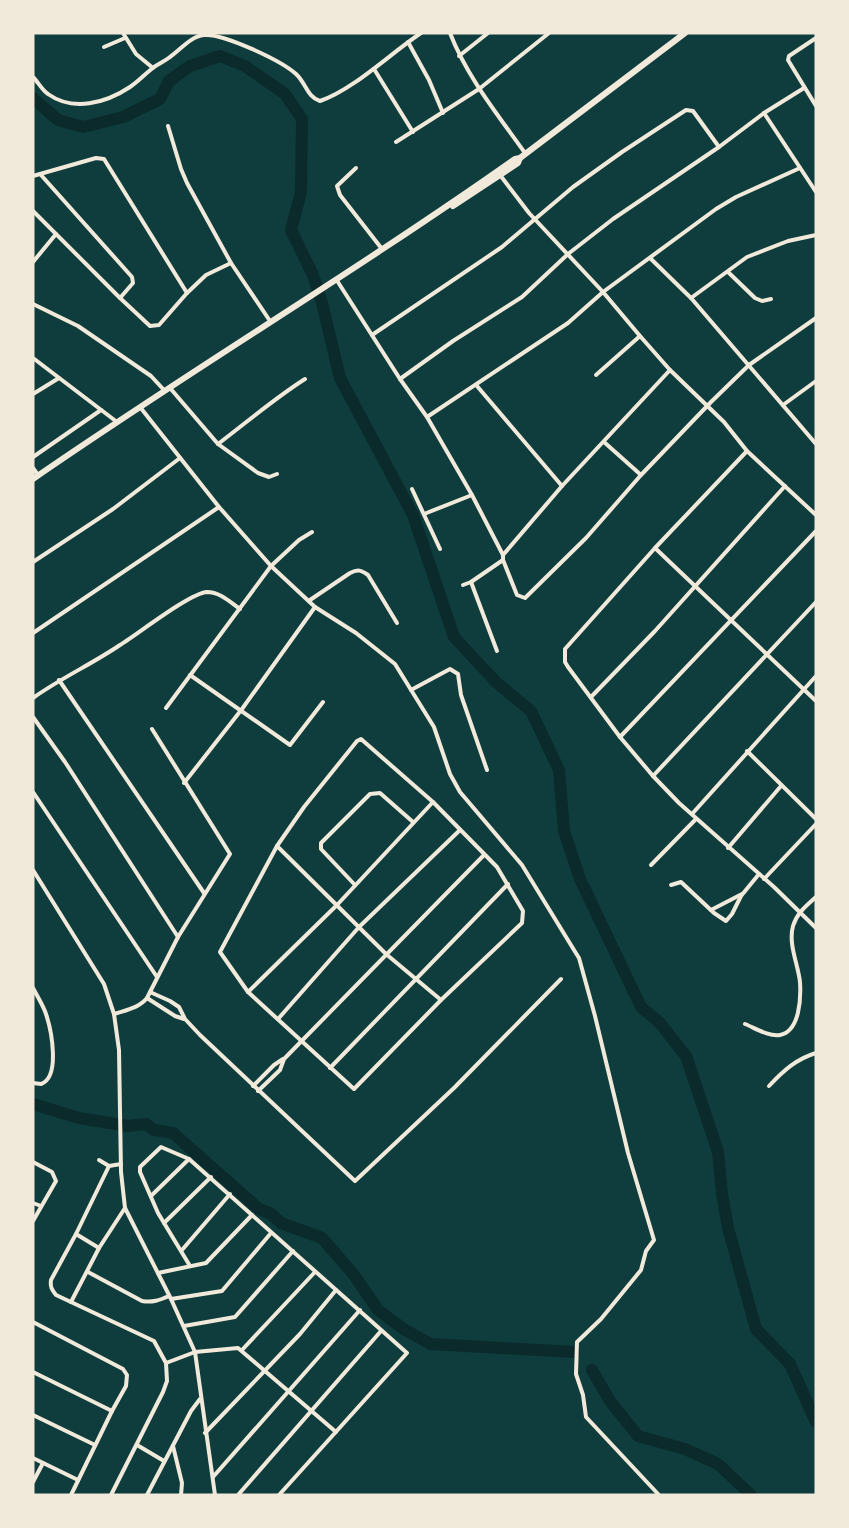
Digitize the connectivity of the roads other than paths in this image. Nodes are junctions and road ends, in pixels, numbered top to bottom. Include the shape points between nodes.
1 (123, 33) edge
2 (421, 33) edge
3 (450, 33) edge
4 (488, 33) edge
5 (549, 33) edge
6 (685, 33) edge
7 (201, 34) edge
8 (125, 38) junction
9 (816, 38) edge
10 (408, 42) junction
11 (104, 46) dead end
12 (459, 56) junction
13 (153, 68) junction
14 (374, 69) junction
15 (33, 77) edge
16 (804, 88) junction
17 (479, 89) junction
18 (816, 106) edge
19 (443, 113) junction
20 (764, 113) junction
21 (168, 126) dead end
22 (413, 132) junction
23 (396, 142) dead end
24 (719, 147) junction
25 (523, 156) junction
26 (356, 168) dead end
27 (800, 168) junction
28 (33, 174) edge
29 (41, 175) junction
30 (500, 176) junction
31 (816, 192) edge
32 (33, 211) edge
33 (535, 219) junction
34 (422, 223) junction
35 (56, 234) junction
36 (816, 235) edge
37 (383, 249) junction
38 (568, 254) junction
39 (651, 259) junction
40 (33, 262) edge
41 (231, 263) junction
42 (728, 272) junction
43 (336, 279) junction
44 (603, 292) junction
45 (187, 293) junction
46 (120, 298) junction
47 (692, 298) junction
48 (771, 299) dead end
49 (33, 304) edge
50 (816, 318) edge
51 (270, 321) junction
52 (372, 335) junction
53 (640, 336) junction
54 (33, 358) edge
55 (749, 365) junction
56 (670, 370) junction
57 (596, 375) dead end
58 (59, 378) junction
59 (306, 379) dead end
60 (400, 379) junction
61 (816, 381) edge
62 (477, 386) junction
63 (167, 389) junction
64 (33, 394) edge
65 (783, 405) junction
66 (139, 407) junction
67 (707, 407) junction
68 (101, 410) junction
69 (427, 417) junction
70 (117, 422) junction
71 (604, 442) junction
72 (816, 443) edge
73 (218, 444) junction
74 (747, 452) junction
75 (33, 457) edge
76 (180, 458) junction
77 (33, 468) edge
78 (277, 474) dead end
79 (641, 475) junction
80 (36, 477) edge
81 (562, 486) junction
82 (785, 486) junction
83 (412, 489) dead end
84 (472, 495) junction
85 (219, 507) junction
86 (424, 514) junction
87 (816, 515) edge
88 (816, 531) edge
89 (312, 532) dead end
90 (655, 548) junction
91 (440, 549) dead end
92 (503, 555) junction
93 (503, 560) junction
94 (33, 562) edge
95 (271, 566) junction
96 (471, 582) junction
97 (463, 585) dead end
98 (695, 585) junction
99 (309, 600) junction
100 (816, 603) edge
101 (315, 607) junction
102 (240, 609) junction
103 (732, 620) junction
104 (398, 623) dead end
105 (33, 633) edge
106 (497, 651) dead end
107 (767, 654) junction
108 (190, 675) junction
109 (816, 676) edge
110 (59, 680) junction
111 (411, 690) junction
112 (804, 690) junction
113 (592, 696) junction
114 (33, 698) edge
115 (816, 701) edge
116 (323, 702) dead end
117 (166, 708) dead end
118 (242, 709) junction
119 (33, 717) edge
120 (152, 729) dead end
121 (620, 737) junction
122 (747, 751) junction
123 (487, 770) dead end
124 (653, 776) junction
125 (184, 783) junction
126 (781, 786) junction
127 (33, 792) edge
128 (433, 802) junction
129 (692, 814) junction
130 (696, 819) junction
131 (413, 822) junction
132 (816, 822) edge
133 (460, 830) junction
134 (277, 846) junction
135 (728, 848) junction
136 (484, 855) junction
137 (651, 865) dead end
138 (33, 870) edge
139 (759, 874) junction
140 (765, 879) junction
141 (508, 884) junction
142 (355, 885) junction
143 (671, 885) dead end
144 (743, 893) junction
145 (204, 894) junction
146 (816, 897) edge
147 (337, 905) junction
148 (711, 910) junction
149 (799, 912) junction
150 (359, 927) junction
151 (816, 928) edge
152 (178, 937) junction
153 (386, 954) junction
154 (158, 977) junction
155 (561, 979) dead end
156 (415, 980) junction
157 (33, 988) edge
158 (150, 992) junction
159 (248, 992) junction
160 (147, 998) junction
161 (441, 1000) junction
162 (114, 1014) junction
163 (185, 1019) junction
164 (278, 1019) junction
165 (745, 1024) dead end
166 (302, 1041) junction
167 (816, 1053) edge
168 (284, 1059) junction
169 (330, 1068) junction
170 (34, 1084) edge
171 (254, 1086) junction
172 (769, 1086) dead end
173 (258, 1091) junction
174 (189, 1159) junction
175 (99, 1160) dead end
176 (33, 1162) edge
177 (121, 1164) junction
178 (109, 1166) junction
179 (211, 1177) junction
180 (230, 1194) junction
181 (152, 1195) junction
182 (33, 1203) edge
183 (41, 1206) junction
184 (125, 1208) junction
185 (252, 1215) junction
186 (33, 1221) edge
187 (164, 1223) junction
188 (271, 1233) junction
189 (76, 1234) junction
190 (99, 1248) junction
191 (182, 1250) junction
192 (293, 1251) junction
193 (189, 1266) junction
194 (88, 1272) junction
195 (315, 1272) junction
196 (158, 1273) junction
197 (336, 1290) junction
198 (170, 1297) junction
199 (71, 1302) junction
200 (360, 1310) junction
201 (33, 1322) edge
202 (184, 1326) junction
203 (381, 1331) junction
204 (242, 1350) junction
205 (195, 1352) junction
206 (166, 1363) junction
207 (264, 1370) junction
208 (33, 1372) edge
209 (289, 1392) junction
210 (200, 1399) junction
211 (112, 1411) junction
212 (311, 1412) junction
213 (33, 1415) edge
214 (336, 1432) junction
215 (205, 1434) junction
216 (95, 1445) junction
217 (137, 1445) junction
218 (172, 1445) junction
219 (33, 1458) edge
220 (164, 1461) junction
221 (43, 1463) junction
222 (212, 1478) junction
223 (78, 1480) junction
224 (33, 1482) edge
225 (71, 1495) edge
226 (111, 1495) edge
227 (147, 1495) edge
228 (181, 1495) edge
229 (215, 1495) edge
230 (238, 1495) edge
231 (279, 1495) edge
232 (659, 1495) edge

1 - 8 street
2 - 10 street
3 - 12 street
4 - 12 street
5 - 17 street
6 - 25 highway
7 - 13 street
7 - 14 street via 234,41 281,64 297,75 312,97 320,101
8 - 11 street
8 - 13 street
9 - 16 street via 788,60
10 - 14 street
10 - 19 street
12 - 17 street
13 - 15 street via 128,88 81,105 46,93
14 - 22 street
16 - 18 street
16 - 20 street
17 - 19 street
17 - 25 street
19 - 22 street
20 - 24 street
20 - 27 street
21 - 41 street via 187,183
22 - 23 street
24 - 33 street via 693,111 686,110 573,187
24 - 38 street
25 - 30 highway
25 - 34 highway
26 - 37 street via 336,186
27 - 31 street
27 - 39 street via 716,209
28 - 29 street
29 - 45 street via 104,159
29 - 46 street via 132,277 133,283
30 - 33 street
30 - 34 highway
32 - 35 street
33 - 38 street
33 - 52 street via 502,247
34 - 37 highway
35 - 40 street
35 - 46 street
36 - 42 street via 766,249
37 - 43 highway
38 - 44 street
38 - 60 street via 522,297
39 - 44 street
39 - 47 street
41 - 45 street via 207,275
41 - 51 street
42 - 47 street
42 - 48 street via 755,298
43 - 51 highway
43 - 52 street
44 - 53 street
44 - 62 street via 568,323
45 - 46 street via 154,326
47 - 55 street
49 - 63 street via 78,326
50 - 55 street
51 - 63 highway
52 - 60 street
53 - 56 street
53 - 57 street
54 - 58 street
55 - 65 street
55 - 67 street
56 - 67 street
56 - 71 street
58 - 64 street
58 - 68 street
59 - 73 street
60 - 69 street
61 - 65 street
62 - 69 street
62 - 81 street
63 - 66 highway
63 - 73 street
65 - 72 street
66 - 70 highway
66 - 76 street
67 - 74 street
67 - 79 street
68 - 70 street
68 - 75 street
69 - 84 street
70 - 80 highway
71 - 79 street
71 - 81 street
73 - 78 street via 258,473 269,477
74 - 82 street
74 - 90 street
76 - 85 street
76 - 94 street
77 - 80 street
79 - 93 street via 530,595 517,595
81 - 92 street
82 - 87 street
82 - 98 street
83 - 86 street
84 - 86 street
84 - 92 street
85 - 95 street
85 - 105 street
86 - 91 street
88 - 103 street
89 - 95 street
90 - 98 street
90 - 113 street via 565,649 568,667
92 - 93 street
93 - 96 street
95 - 99 street
95 - 102 street
96 - 97 street
96 - 106 street
98 - 103 street
98 - 113 street
99 - 101 street
99 - 104 street via 350,573 362,571
100 - 107 street
101 - 111 street via 391,660
101 - 118 street
102 - 108 street
102 - 110 street via 222,596 207,592 177,606
103 - 107 street
103 - 121 street
107 - 112 street
107 - 124 street
108 - 117 street
108 - 118 street
109 - 112 street
110 - 114 street
110 - 145 street
111 - 123 street via 450,669 458,674 461,695
111 - 232 street via 434,727 460,792 522,865 579,958 654,1240 641,1270 577,1342 576,1374 586,1417
112 - 115 street
112 - 122 street
113 - 121 street
116 - 118 street via 290,745
118 - 125 street
119 - 152 street
120 - 125 street
121 - 124 street
122 - 126 street
122 - 129 street
124 - 129 street
125 - 145 street via 230,854
126 - 132 street
126 - 135 street
127 - 154 street
128 - 131 street
128 - 133 street
128 - 134 street via 361,739
129 - 130 street
130 - 135 street
130 - 137 street
131 - 142 street
131 - 142 street via 380,793 374,793 321,843 321,849
132 - 140 street
133 - 136 street
133 - 150 street
134 - 147 street
134 - 159 street via 220,952
135 - 139 street
136 - 141 street
136 - 153 street
138 - 162 street via 104,984
139 - 140 street
139 - 144 street
140 - 149 street
141 - 156 street
141 - 161 street via 523,911 522,922
142 - 147 street
143 - 148 street via 681,882
144 - 148 street
144 - 148 street via 726,921
145 - 152 street
146 - 149 street
147 - 150 street
147 - 159 street
149 - 151 street
149 - 165 street via 793,930 800,982 796,1023 780,1035
150 - 153 street
150 - 164 street
152 - 154 street
153 - 156 street
153 - 166 street
154 - 158 street
155 - 173 street via 355,1181
156 - 161 street
156 - 169 street
157 - 170 street via 45,1012 53,1051 49,1079
158 - 160 street
158 - 163 street via 178,1007
159 - 164 street
160 - 162 street
160 - 163 street
161 - 169 street via 357,1088 351,1089
162 - 177 street
163 - 171 street
164 - 166 street
166 - 168 street
166 - 169 street
167 - 172 street via 787,1067
168 - 171 street
168 - 173 street via 280,1070
171 - 173 street
174 - 179 street
174 - 181 street
174 - 181 street via 159,1148 140,1170
175 - 178 street
176 - 183 street via 52,1172 57,1181
177 - 178 street
177 - 184 street
178 - 189 street
179 - 180 street
179 - 187 street
180 - 185 street
180 - 191 street
181 - 187 street
182 - 183 street
183 - 186 street
184 - 190 street
184 - 196 street
185 - 188 street
185 - 193 street via 206,1263
187 - 191 street
188 - 192 street
188 - 198 street via 222,1290
189 - 190 street
189 - 199 street via 50,1285 56,1295
190 - 194 street
191 - 193 street
192 - 195 street
192 - 202 street via 235,1317
193 - 196 street
194 - 198 street via 142,1301
194 - 199 street
195 - 197 street
195 - 204 street
196 - 198 street
197 - 200 street
197 - 207 street
198 - 202 street
199 - 206 street via 154,1341
200 - 203 street
200 - 209 street
201 - 211 street via 123,1369 128,1381
202 - 205 street
203 - 212 street
203 - 214 street via 407,1353
204 - 205 street
204 - 207 street
205 - 206 street
205 - 210 street
206 - 217 street via 167,1381
207 - 209 street
207 - 215 street
208 - 211 street
209 - 212 street
209 - 222 street
210 - 215 street
210 - 218 street
211 - 216 street
212 - 214 street
212 - 230 street
213 - 216 street
214 - 231 street
215 - 222 street
216 - 223 street
217 - 220 street
217 - 226 street
218 - 220 street
218 - 228 street via 182,1483
219 - 221 street
220 - 227 street
221 - 223 street
221 - 224 street
222 - 229 street
223 - 225 street

